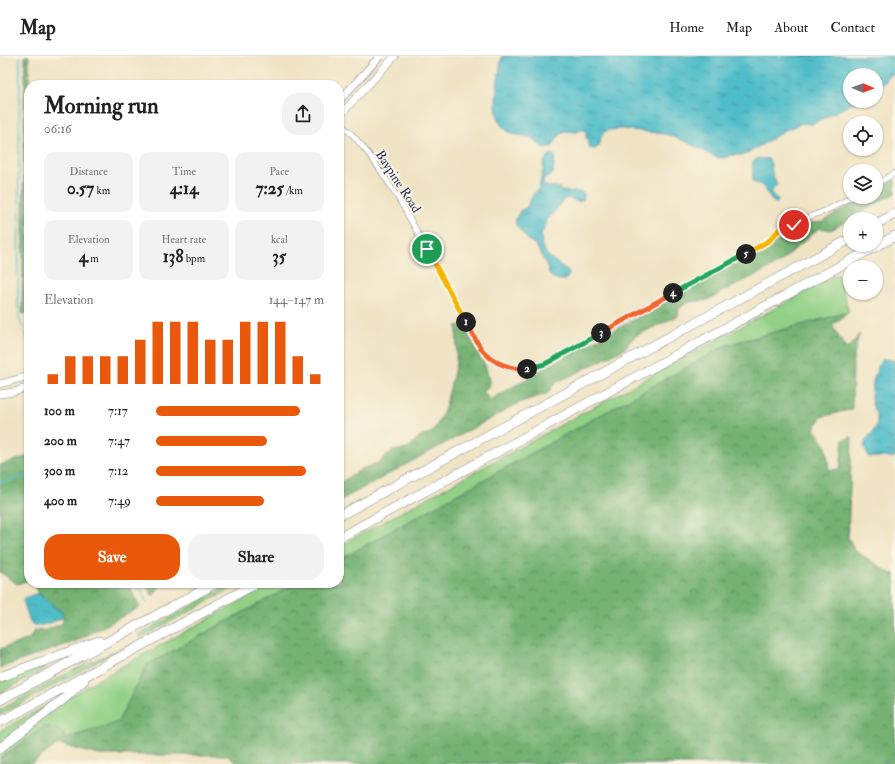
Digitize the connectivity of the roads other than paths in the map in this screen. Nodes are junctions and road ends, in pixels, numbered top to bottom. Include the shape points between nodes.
1 (380, 56) edge
2 (395, 56) edge
3 (344, 96) edge
4 (344, 111) edge
5 (344, 127) edge
6 (895, 173) edge
7 (883, 180) edge
8 (843, 202) edge
9 (895, 214) edge
10 (883, 220) edge
11 (895, 236) edge
12 (843, 243) edge
13 (24, 377) edge
14 (0, 384) edge
15 (24, 389) edge
16 (0, 394) edge
17 (344, 513) edge
18 (344, 535) edge
19 (207, 588) edge
20 (248, 588) edge
21 (128, 630) junction
22 (93, 672) junction
23 (0, 678) edge
24 (0, 700) edge
25 (0, 722) edge
26 (0, 748) edge

1 - 3 street
2 - 4 street
5 - 8 street, Baypine Road via 376,162 386,178 480,347 495,361 514,368 530,368 545,364 770,240 783,225 794,225
6 - 7 street
9 - 10 highway
11 - 18 highway
12 - 17 highway
13 - 14 street
15 - 16 street
19 - 21 highway
20 - 22 highway
21 - 23 highway
21 - 24 highway
22 - 25 highway
22 - 26 highway via 65,698

